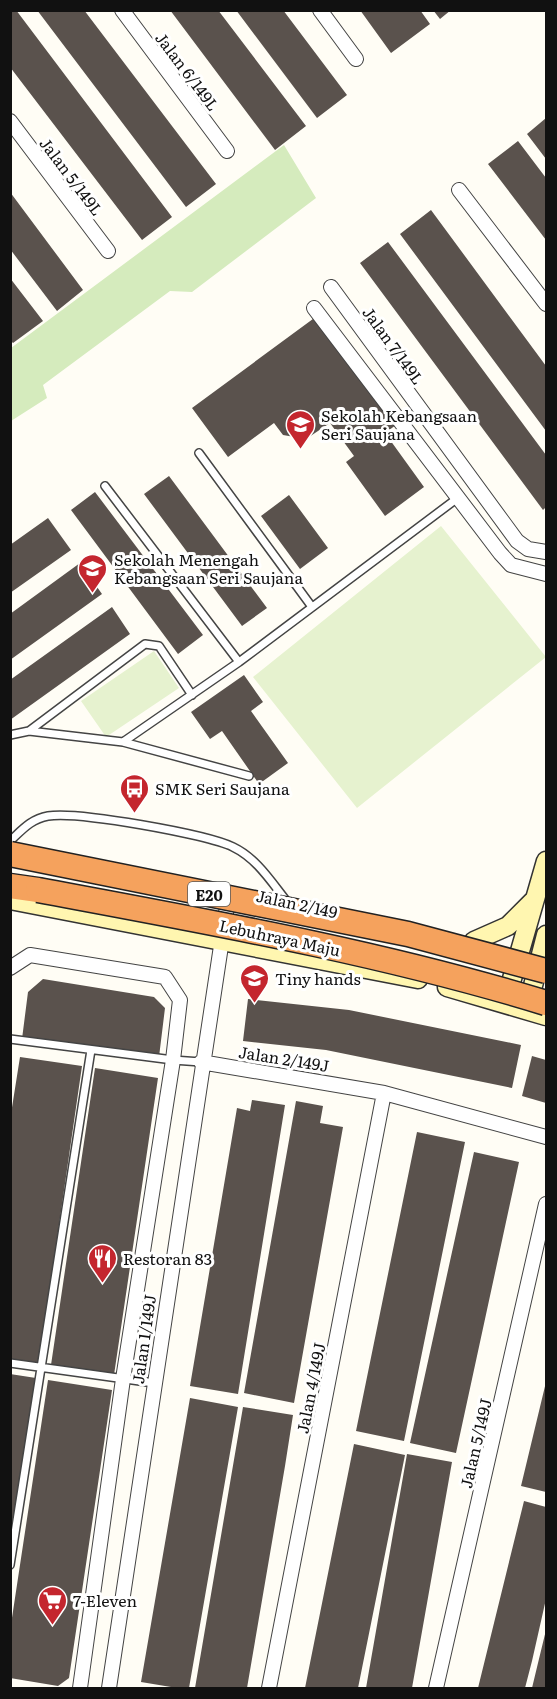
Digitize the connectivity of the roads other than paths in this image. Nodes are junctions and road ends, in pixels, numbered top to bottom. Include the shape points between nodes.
1 (122, 10) edge
2 (320, 10) edge
3 (356, 59) dead end
4 (10, 122) edge
5 (227, 151) dead end
6 (459, 190) dead end
7 (108, 251) dead end
8 (332, 287) dead end
9 (546, 304) edge
10 (314, 308) dead end
11 (199, 453) dead end
12 (105, 486) dead end
13 (459, 497) junction
14 (546, 552) edge
15 (543, 572) edge
16 (312, 607) junction
17 (239, 662) junction
18 (192, 695) junction
19 (29, 731) junction
20 (10, 735) edge
21 (123, 742) junction
22 (249, 776) dead end
23 (10, 843) edge
24 (10, 854) edge
25 (546, 861) edge
26 (10, 886) edge
27 (230, 889) junction
28 (538, 894) junction
29 (285, 899) junction
30 (10, 900) edge
31 (546, 935) edge
32 (221, 940) junction
33 (474, 941) junction
34 (520, 953) junction
35 (544, 965) edge
36 (10, 968) edge
37 (505, 1004) junction
38 (536, 1007) edge
39 (546, 1016) edge
40 (10, 1039) edge
41 (91, 1050) junction
42 (173, 1060) junction
43 (201, 1062) junction
44 (384, 1093) junction
45 (546, 1137) edge
46 (546, 1204) edge
47 (10, 1363) edge
48 (41, 1367) junction
49 (123, 1379) junction
50 (154, 1383) junction
51 (10, 1565) edge
52 (80, 1689) edge
53 (109, 1689) edge
54 (269, 1689) edge
55 (436, 1689) edge

1 - 5 street, Jalan 6/149L
2 - 3 street
4 - 7 street, Jalan 5/149L
6 - 9 street
8 - 14 street, Jalan 7/149L via 517,541 528,549
10 - 13 street
11 - 16 lane
12 - 17 lane
13 - 15 street via 511,565
13 - 16 lane
16 - 17 lane
17 - 18 lane
18 - 19 lane via 159,646 145,644
18 - 21 lane
19 - 20 lane
19 - 21 lane
21 - 22 lane
23 - 27 main road, Jalan 2/149
23 - 29 lane via 30,822 48,816 75,815 200,836 234,847 256,863
24 - 35 highway, Lebuhraya Maju / E20, bridge
25 - 28 main road
26 - 38 highway, Lebuhraya Maju / E20, bridge via 369,956 468,979
27 - 29 main road, Jalan 2/149
27 - 32 street, Jalan 1/149J
28 - 33 main road via 508,926
28 - 34 main road
29 - 33 main road, Jalan 2/149
30 - 32 main road
31 - 35 main road
32 - 37 main road via 421,980
32 - 43 street, Jalan 1/149J
33 - 34 main road, Jalan 2/149
34 - 35 main road, Jalan 2/149
34 - 37 main road
35 - 38 main road
36 - 42 street via 30,955 165,977 180,1000
37 - 38 main road
38 - 39 main road
40 - 41 lane, Jalan 2/149J
41 - 42 lane, Jalan 2/149J
41 - 48 lane
42 - 43 lane, Jalan 2/149J
42 - 49 street
43 - 44 street, Jalan 2/149J
43 - 50 street, Jalan 1/149J
44 - 45 street, Jalan 2/149J
44 - 54 street, Jalan 4/149J
46 - 55 street, Jalan 5/149J
47 - 48 lane
48 - 49 lane
48 - 51 lane
49 - 50 lane
49 - 52 street
50 - 53 street, Jalan 1/149J

